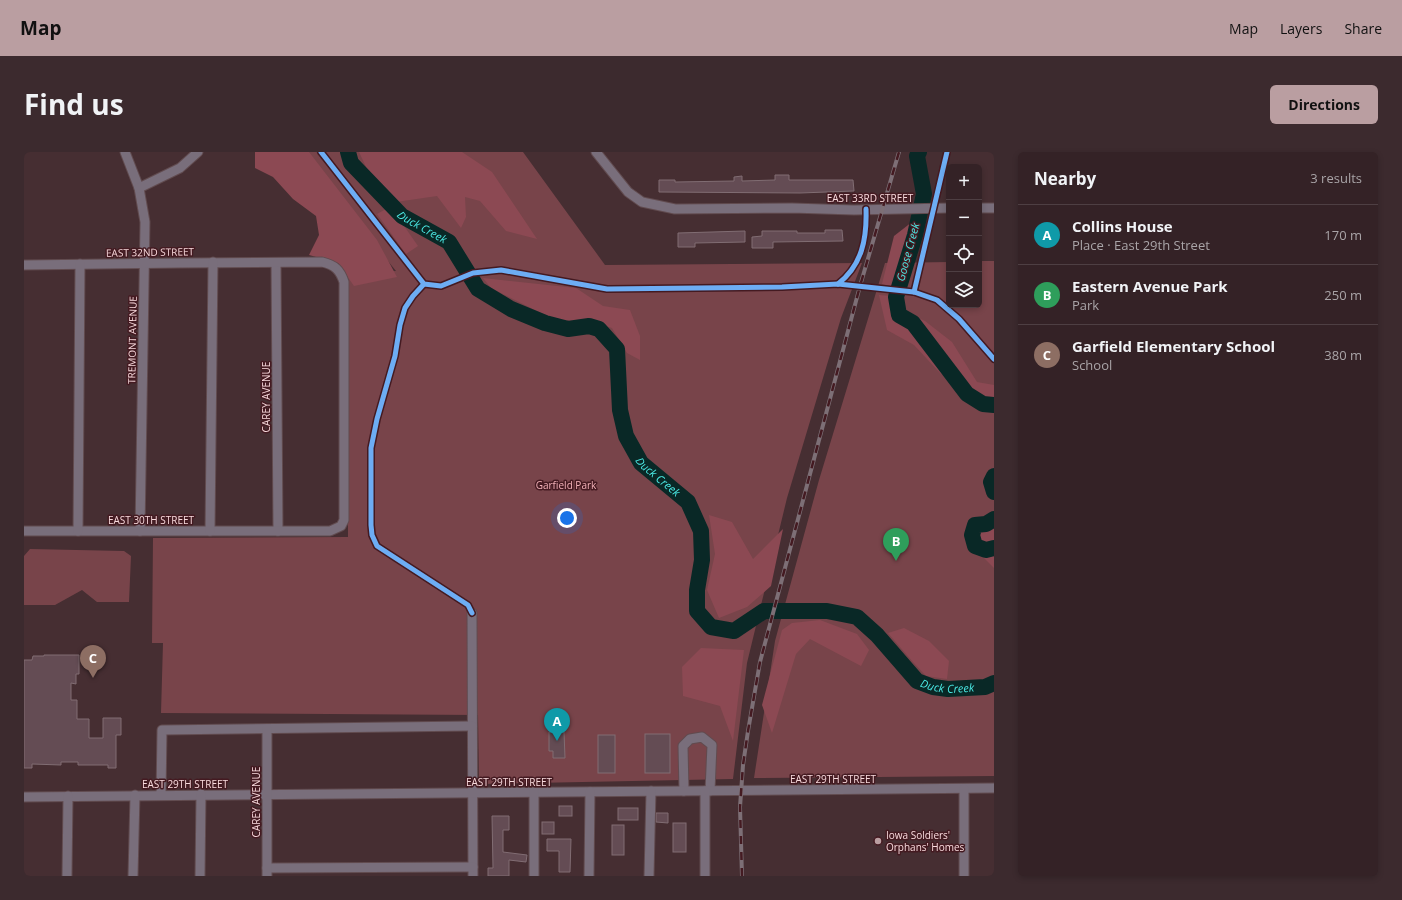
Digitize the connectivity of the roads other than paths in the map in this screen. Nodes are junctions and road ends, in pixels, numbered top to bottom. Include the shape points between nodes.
1 (125, 152) edge
2 (198, 152) edge
3 (596, 152) edge
4 (139, 188) junction
5 (946, 208) edge
6 (982, 208) edge
7 (994, 208) edge
8 (213, 262) junction
9 (145, 263) junction
10 (276, 263) junction
11 (80, 264) junction
12 (24, 265) edge
13 (24, 531) edge
14 (78, 531) junction
15 (140, 531) junction
16 (210, 531) junction
17 (278, 531) junction
18 (472, 613) dead end
19 (472, 726) junction
20 (268, 729) junction
21 (994, 788) edge
22 (964, 789) junction
23 (651, 791) junction
24 (684, 791) junction
25 (707, 791) junction
26 (534, 792) junction
27 (590, 792) junction
28 (472, 793) junction
29 (201, 794) junction
30 (135, 795) junction
31 (161, 795) junction
32 (267, 795) junction
33 (24, 796) edge
34 (68, 796) junction
35 (473, 871) edge
36 (267, 872) edge
37 (67, 876) edge
38 (133, 876) edge
39 (200, 876) edge
40 (534, 876) edge
41 (589, 876) edge
42 (649, 876) edge
43 (705, 876) edge
44 (964, 876) edge

1 - 4 street, TREMONT AVENUE
2 - 4 street via 180,168
3 - 5 street, EAST 33RD STREET via 628,192 642,202 675,209
4 - 9 street, TREMONT AVENUE via 145,222
6 - 7 street
8 - 9 street, EAST 32ND STREET
8 - 10 street, EAST 32ND STREET
8 - 16 street
9 - 11 street, EAST 32ND STREET
9 - 15 street, TREMONT AVENUE
10 - 17 street, CAREY AVENUE
10 - 17 street, EAST 32ND STREET via 331,264 341,273 344,282 344,520 341,526 330,531
11 - 12 street, EAST 32ND STREET
11 - 14 street
13 - 14 street, EAST 30TH STREET
14 - 15 street, EAST 30TH STREET
15 - 16 street, EAST 30TH STREET
16 - 17 street, EAST 30TH STREET
18 - 19 street
19 - 20 street
19 - 28 street
20 - 31 street via 162,730
20 - 32 street, CAREY AVENUE
21 - 22 street, EAST 29TH STREET
22 - 25 street, EAST 29TH STREET
22 - 44 street
23 - 24 street, EAST 29TH STREET
23 - 27 street, EAST 29TH STREET
23 - 42 street
24 - 25 street, EAST 29TH STREET
24 - 25 street via 683,746 690,739 702,737 712,745
25 - 43 street
26 - 27 street, EAST 29TH STREET
26 - 28 street, EAST 29TH STREET
26 - 40 street
27 - 41 street
28 - 32 street, EAST 29TH STREET
28 - 35 street
29 - 31 street, EAST 29TH STREET
29 - 32 street, EAST 29TH STREET
29 - 39 street
30 - 31 street, EAST 29TH STREET
30 - 34 street, EAST 29TH STREET
30 - 38 street
32 - 36 street, CAREY AVENUE
33 - 34 street, EAST 29TH STREET
34 - 37 street
35 - 36 street

